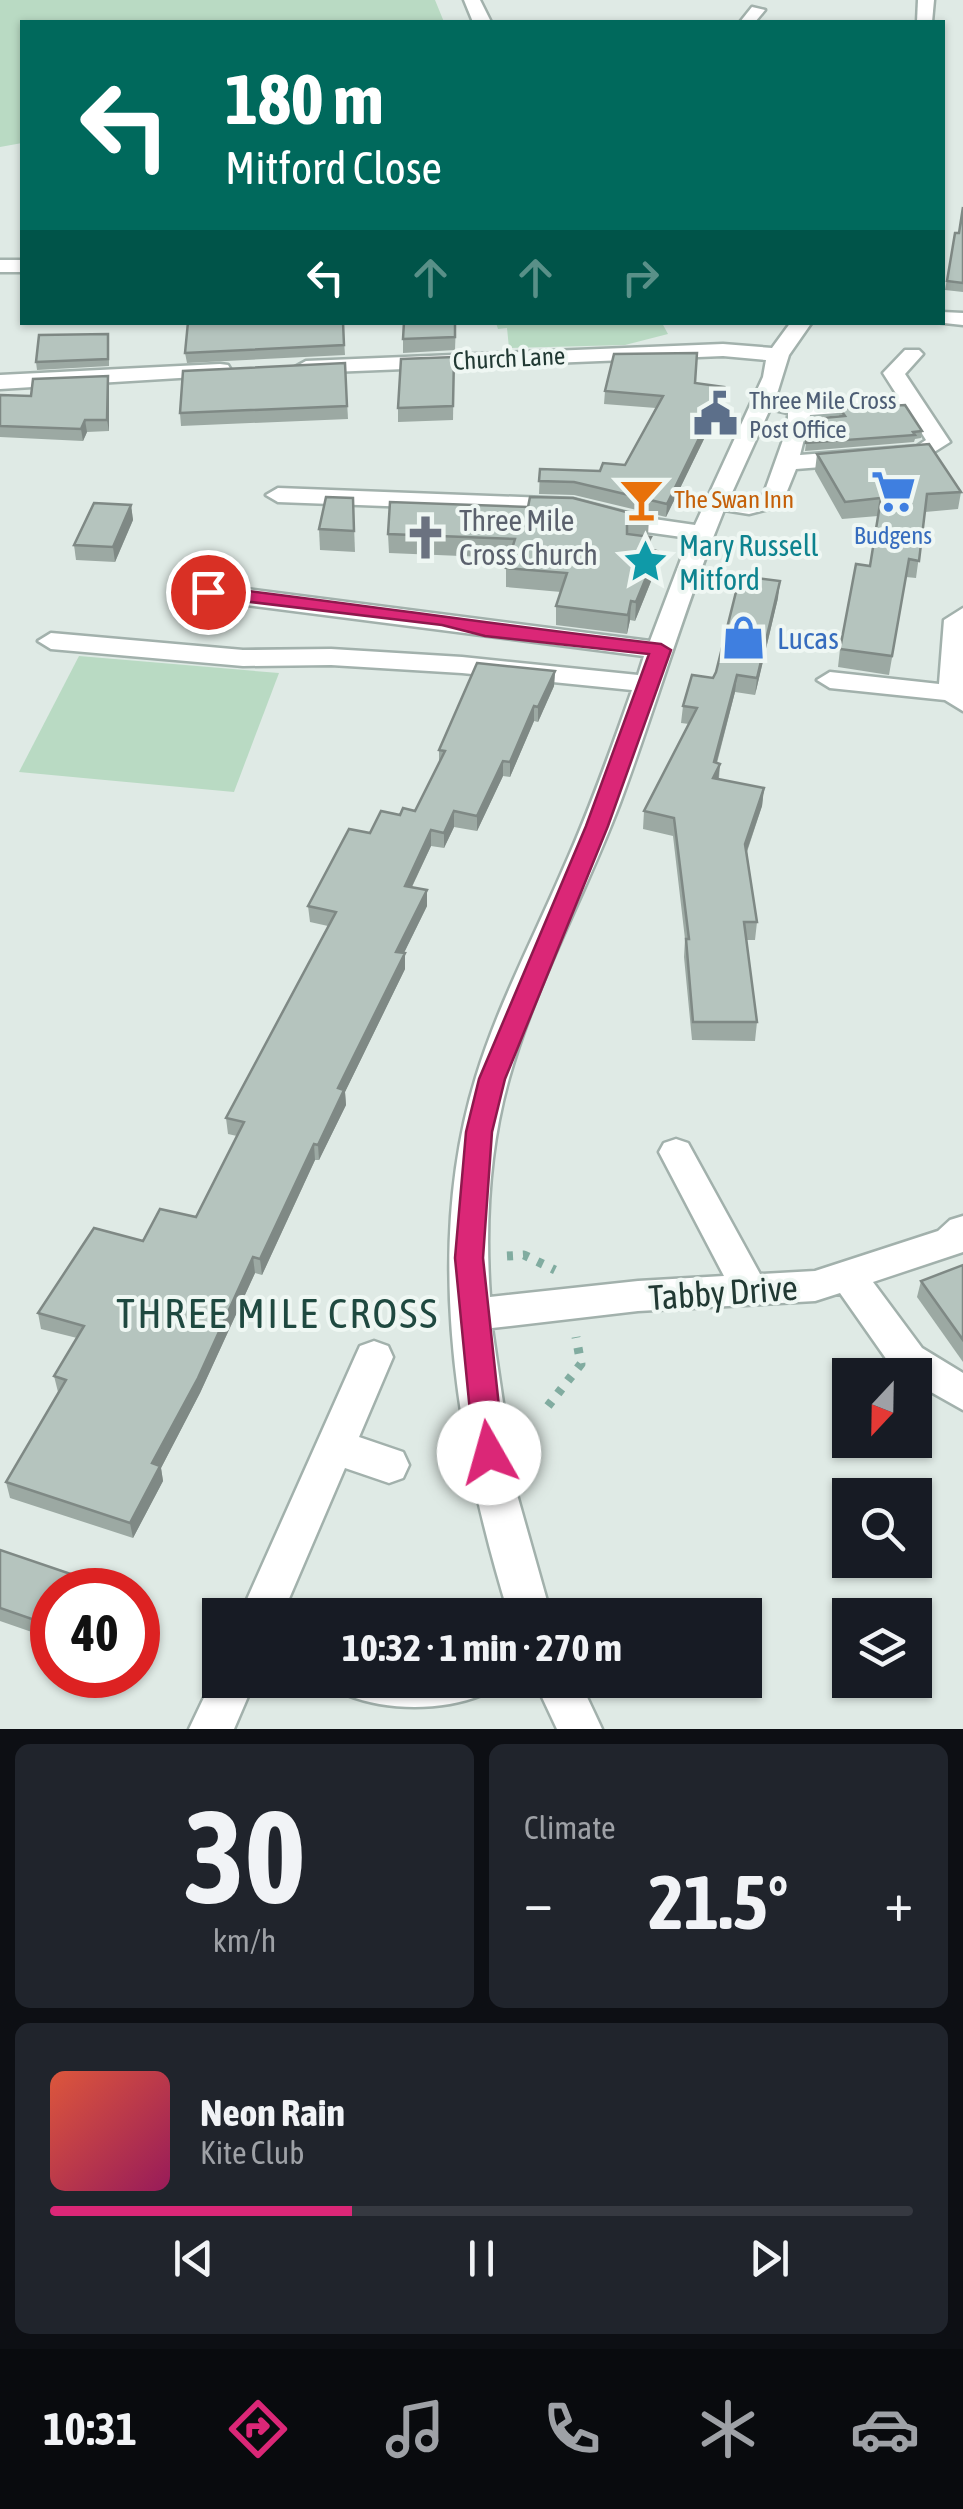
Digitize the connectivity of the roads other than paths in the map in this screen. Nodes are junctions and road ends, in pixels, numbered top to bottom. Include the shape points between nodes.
1 (800, 325) edge
2 (778, 354) junction
3 (912, 354) dead end
4 (288, 368) edge
5 (238, 370) edge
6 (0, 382) edge
7 (763, 401) junction
8 (912, 401) junction
9 (799, 409) junction
10 (786, 464) junction
11 (278, 495) dead end
12 (717, 502) junction
13 (703, 533) junction
14 (208, 592) dead end
15 (963, 616) edge
16 (51, 641) dead end
17 (661, 650) junction
18 (830, 680) dead end
19 (650, 684) junction
20 (958, 697) edge
21 (676, 1152) dead end
22 (963, 1230) edge
23 (850, 1278) junction
24 (749, 1288) junction
25 (472, 1315) junction
26 (374, 1358) dead end
27 (963, 1393) edge
28 (334, 1447) junction
29 (389, 1465) dead end
30 (269, 1598) edge
31 (524, 1598) edge
32 (225, 1698) edge
33 (565, 1698) edge
34 (211, 1729) edge
35 (580, 1729) edge

1 - 2 street
2 - 4 street, Church Lane via 686,351
2 - 7 street
3 - 8 street via 894,373
5 - 6 street
7 - 9 street
7 - 12 street
8 - 9 street
8 - 10 street via 939,442 922,452
9 - 10 street
10 - 12 street via 773,501 748,507
11 - 13 street via 573,506
12 - 13 street
13 - 17 street
14 - 17 street
15 - 20 street via 957,620
16 - 19 street
17 - 19 street
18 - 20 street
19 - 25 street via 492,1079 479,1132 469,1258
21 - 24 street
22 - 23 street, Tabby Drive via 951,1241
23 - 24 street, Tabby Drive
23 - 27 street via 908,1358
24 - 25 street, Tabby Drive
25 - 31 street via 492,1475
26 - 28 street
28 - 29 street
28 - 30 street
32 - 34 street
33 - 35 street

